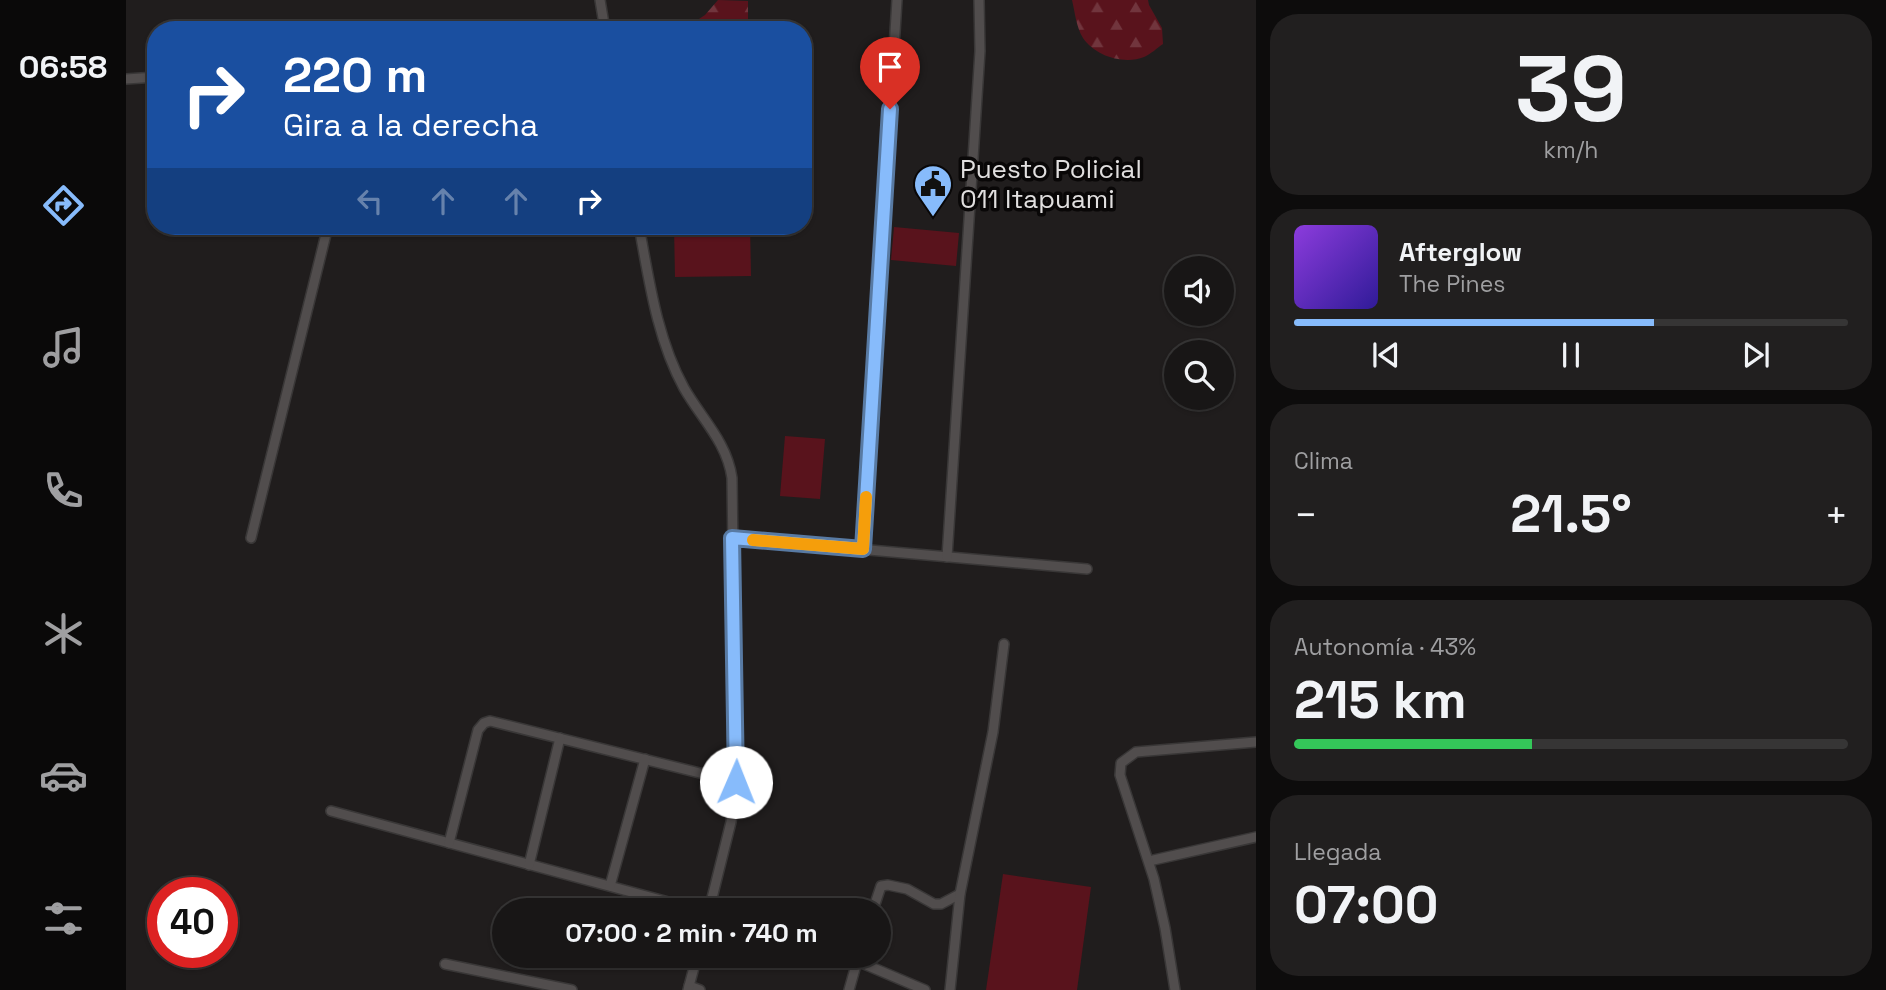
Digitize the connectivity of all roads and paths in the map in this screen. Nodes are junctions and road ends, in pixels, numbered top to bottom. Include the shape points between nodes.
1 (600, 0) edge
2 (897, 0) edge
3 (979, 0) edge
4 (604, 21) edge
5 (147, 78) edge
6 (126, 79) edge
7 (326, 235) edge
8 (641, 235) edge
9 (251, 538) dead end
10 (732, 538) junction
11 (863, 549) junction
12 (947, 557) junction
13 (1087, 569) dead end
14 (1004, 643) dead end
15 (560, 738) junction
16 (1256, 742) edge
17 (645, 759) junction
18 (736, 782) junction
19 (331, 811) dead end
20 (1256, 837) edge
21 (449, 843) junction
22 (1149, 861) junction
23 (529, 864) junction
24 (610, 886) junction
25 (960, 894) junction
26 (654, 898) edge
27 (712, 898) edge
28 (877, 898) edge
29 (445, 964) dead end
30 (694, 968) edge
31 (855, 968) edge
32 (879, 968) edge
33 (689, 988) edge
34 (572, 990) edge
35 (700, 990) edge
36 (849, 990) edge
37 (925, 990) edge
38 (950, 990) edge
39 (1175, 990) edge

1 - 4 street
2 - 11 street
3 - 12 street via 979,64
5 - 6 street
7 - 9 street
8 - 10 street via 662,333 684,387 729,460
10 - 11 street
10 - 18 street
11 - 12 street
12 - 13 street
14 - 25 street via 993,733
15 - 17 street
15 - 21 street via 496,721 484,723 478,730
15 - 23 street
16 - 22 street via 1142,751 1121,763 1120,775
17 - 18 street
17 - 24 street
18 - 27 street
19 - 21 street
20 - 22 street
21 - 23 street
22 - 39 street
23 - 24 street
24 - 26 street
25 - 28 street via 934,904 907,889 888,885 881,886
25 - 38 street
29 - 34 street
30 - 33 street
31 - 36 street
32 - 37 street
33 - 35 street

